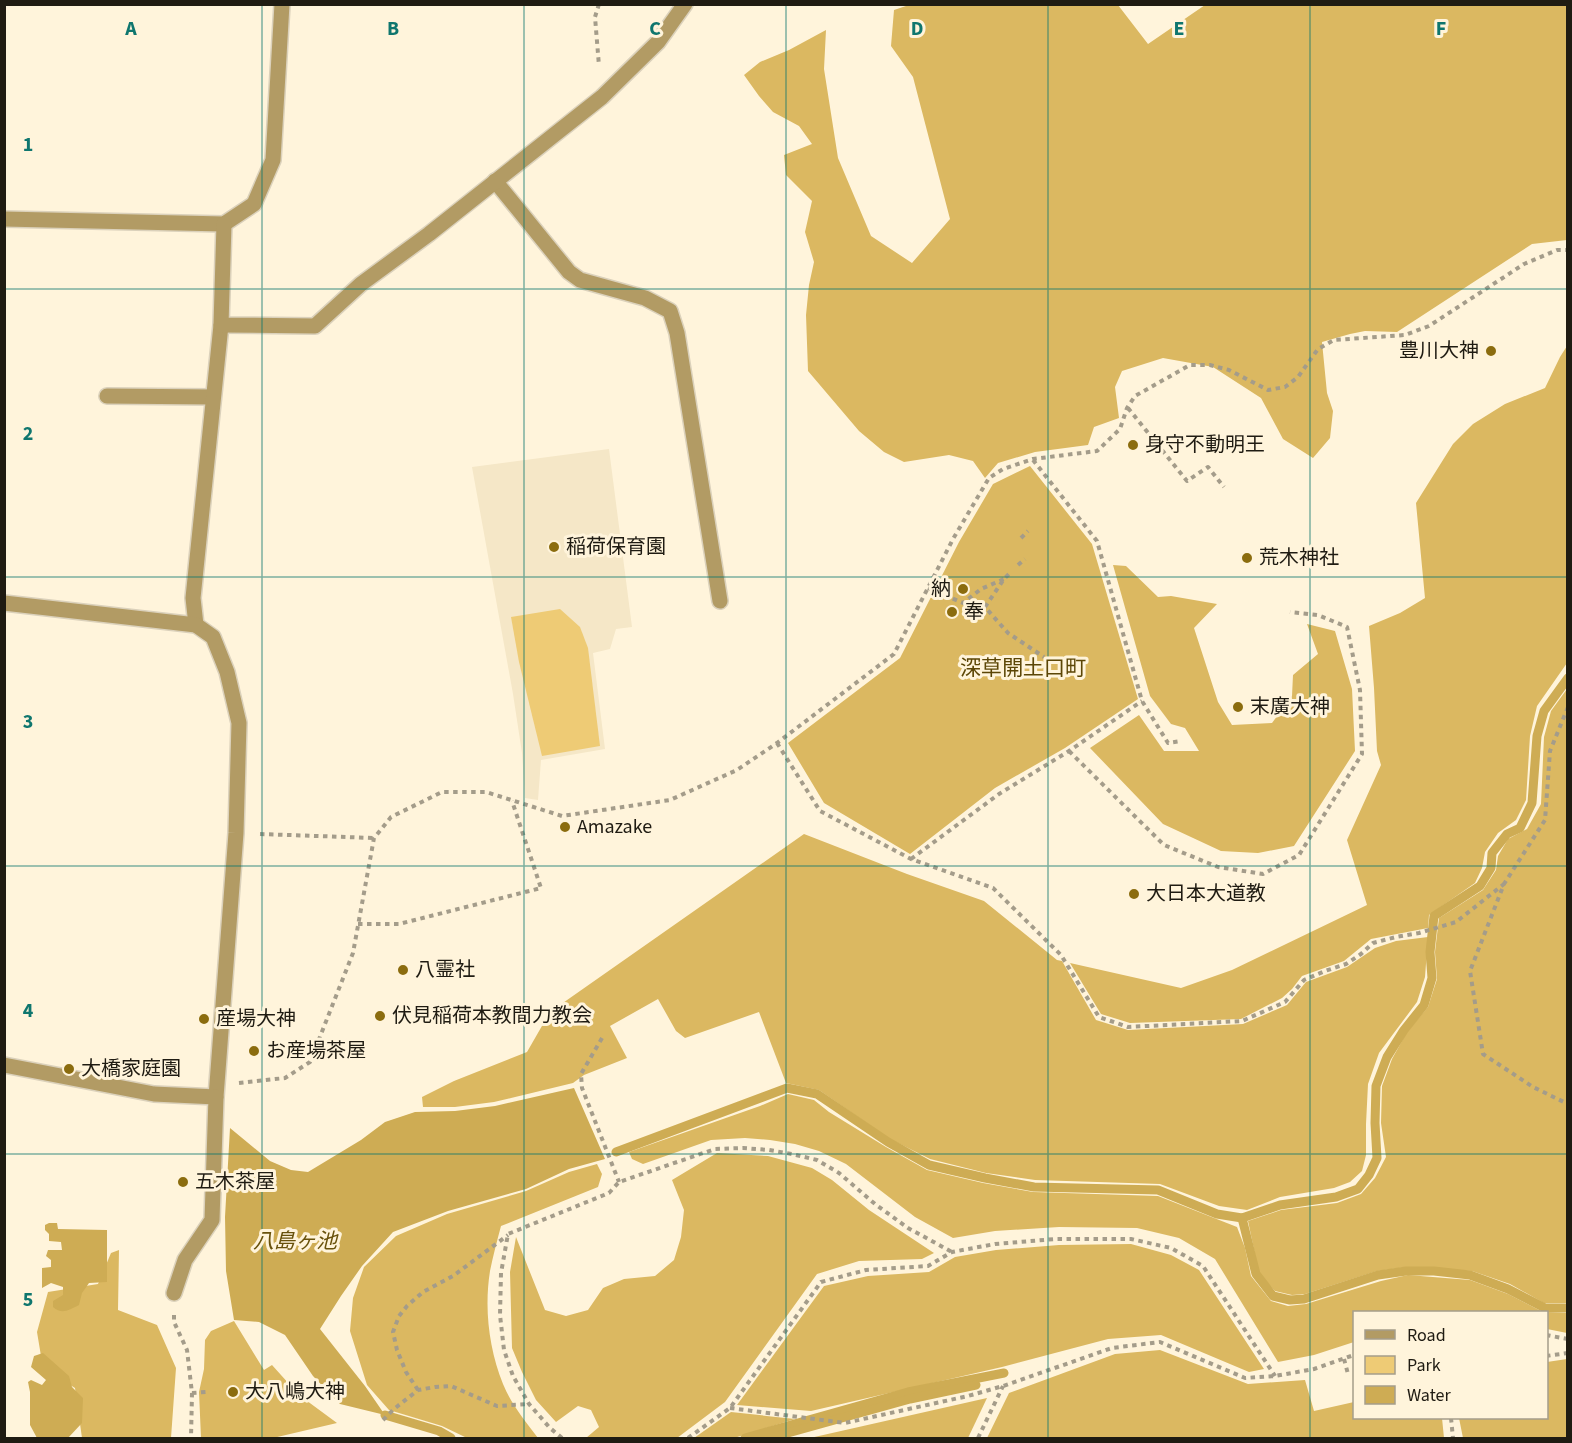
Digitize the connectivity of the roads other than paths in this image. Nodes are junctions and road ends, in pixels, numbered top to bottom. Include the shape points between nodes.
1 (282, 4) edge
2 (685, 4) edge
3 (495, 181) junction
4 (4, 219) edge
5 (224, 224) junction
6 (221, 325) junction
7 (107, 396) dead end
8 (213, 398) junction
9 (720, 601) dead end
10 (4, 603) edge
11 (196, 625) junction
12 (5, 1066) edge
13 (216, 1097) junction
14 (174, 1293) road end

1 - 5 street via 273,160 254,204
2 - 3 street via 658,42 602,97
3 - 6 street via 361,284 315,326
3 - 9 street via 569,273 580,280 645,298 670,311 677,333
4 - 5 street
5 - 6 street
6 - 8 street
7 - 8 street
8 - 11 street via 193,598
10 - 11 street
11 - 13 street via 213,637 227,672 239,723 236,833
12 - 13 street via 154,1094
13 - 14 street via 212,1220 185,1260

